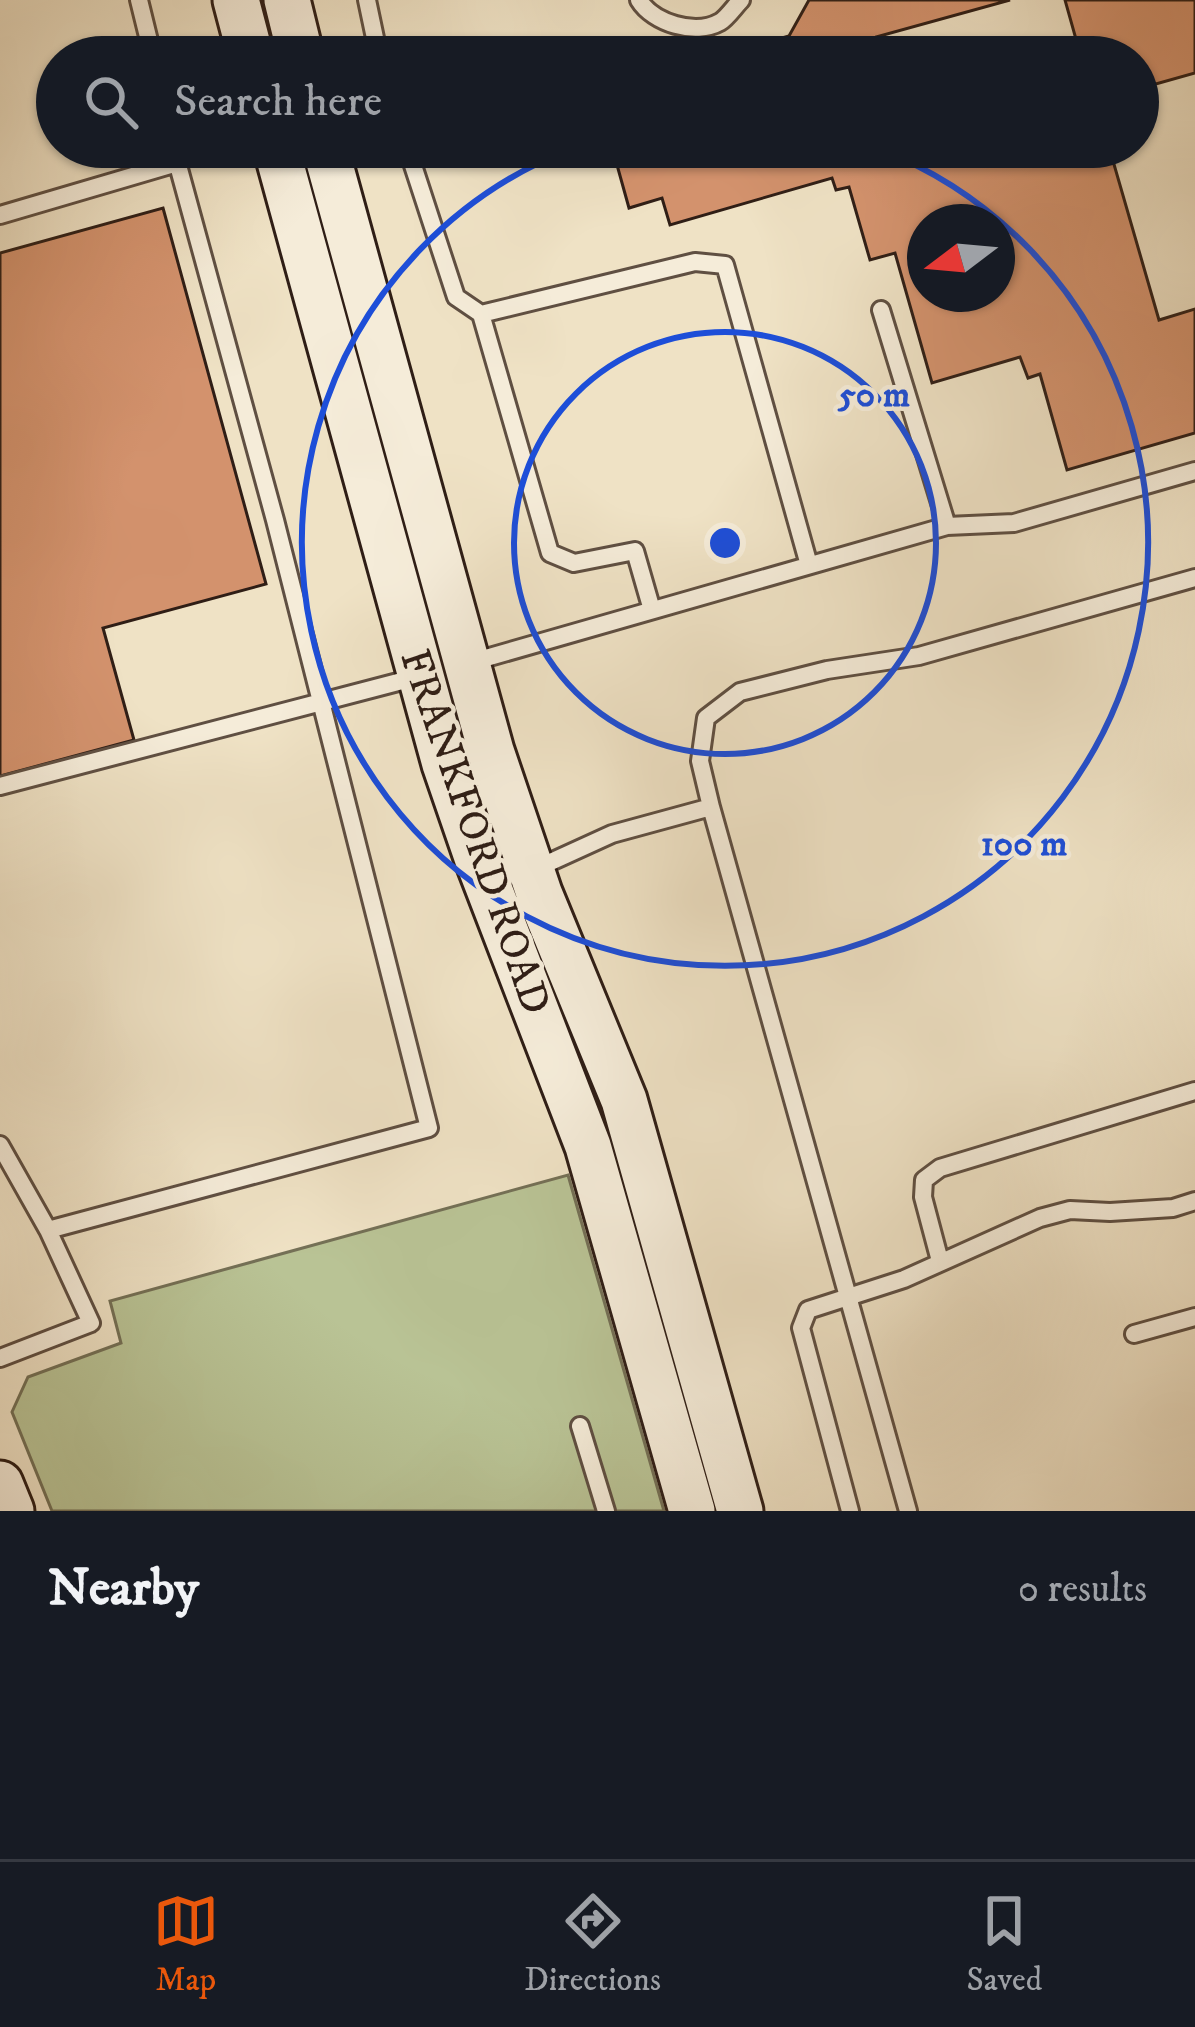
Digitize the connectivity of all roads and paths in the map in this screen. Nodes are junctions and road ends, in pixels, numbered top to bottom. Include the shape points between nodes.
1 (140, 0) edge
2 (236, 0) edge
3 (287, 0) edge
4 (367, 0) edge
5 (639, 0) edge
6 (741, 0) edge
7 (148, 36) edge
8 (245, 36) edge
9 (296, 36) edge
10 (375, 36) edge
11 (137, 168) edge
12 (179, 168) edge
13 (282, 168) edge
14 (331, 168) edge
15 (414, 168) edge
16 (0, 215) edge
17 (881, 310) dead end
18 (481, 314) junction
19 (1195, 471) edge
20 (947, 526) junction
21 (809, 566) junction
22 (1195, 578) edge
23 (652, 610) junction
24 (465, 664) junction
25 (422, 676) junction
26 (320, 701) junction
27 (0, 786) edge
28 (711, 807) junction
29 (532, 871) junction
30 (1195, 1091) edge
31 (0, 1145) edge
32 (1195, 1202) edge
33 (48, 1230) junction
34 (940, 1261) junction
35 (846, 1297) junction
36 (1195, 1317) edge
37 (1134, 1334) dead end
38 (0, 1358) edge
39 (580, 1426) dead end
40 (0, 1484) edge
41 (11, 1511) edge
42 (606, 1511) edge
43 (692, 1511) edge
44 (740, 1511) edge
45 (850, 1511) edge
46 (908, 1511) edge

1 - 7 lane
2 - 8 main road
3 - 9 main road
4 - 10 lane
5 - 6 lane via 673,26 719,22
11 - 16 lane
12 - 26 lane
13 - 25 main road, FRANKFORD ROAD
14 - 24 main road, FRANKFORD ROAD
15 - 18 lane via 456,297
17 - 20 lane
18 - 21 lane via 695,262 725,265
18 - 23 lane via 550,553 574,563 635,551
19 - 20 lane via 1014,523
20 - 21 lane
21 - 23 lane
22 - 28 lane via 919,656 740,692 706,718 700,761
23 - 24 lane
24 - 25 main road
24 - 29 main road, FRANKFORD ROAD
25 - 26 lane
25 - 43 main road, FRANKFORD ROAD via 478,860 594,1163
26 - 27 lane
26 - 33 lane via 429,1128
28 - 29 lane via 612,835
28 - 35 lane
29 - 44 main road, FRANKFORD ROAD via 645,1163
30 - 34 lane via 940,1168 924,1180 923,1197
31 - 33 lane
32 - 34 lane via 1070,1210
33 - 38 lane via 91,1323
34 - 35 lane
35 - 45 lane via 808,1310 801,1328
35 - 46 lane
36 - 37 lane
39 - 42 lane
40 - 41 main road

